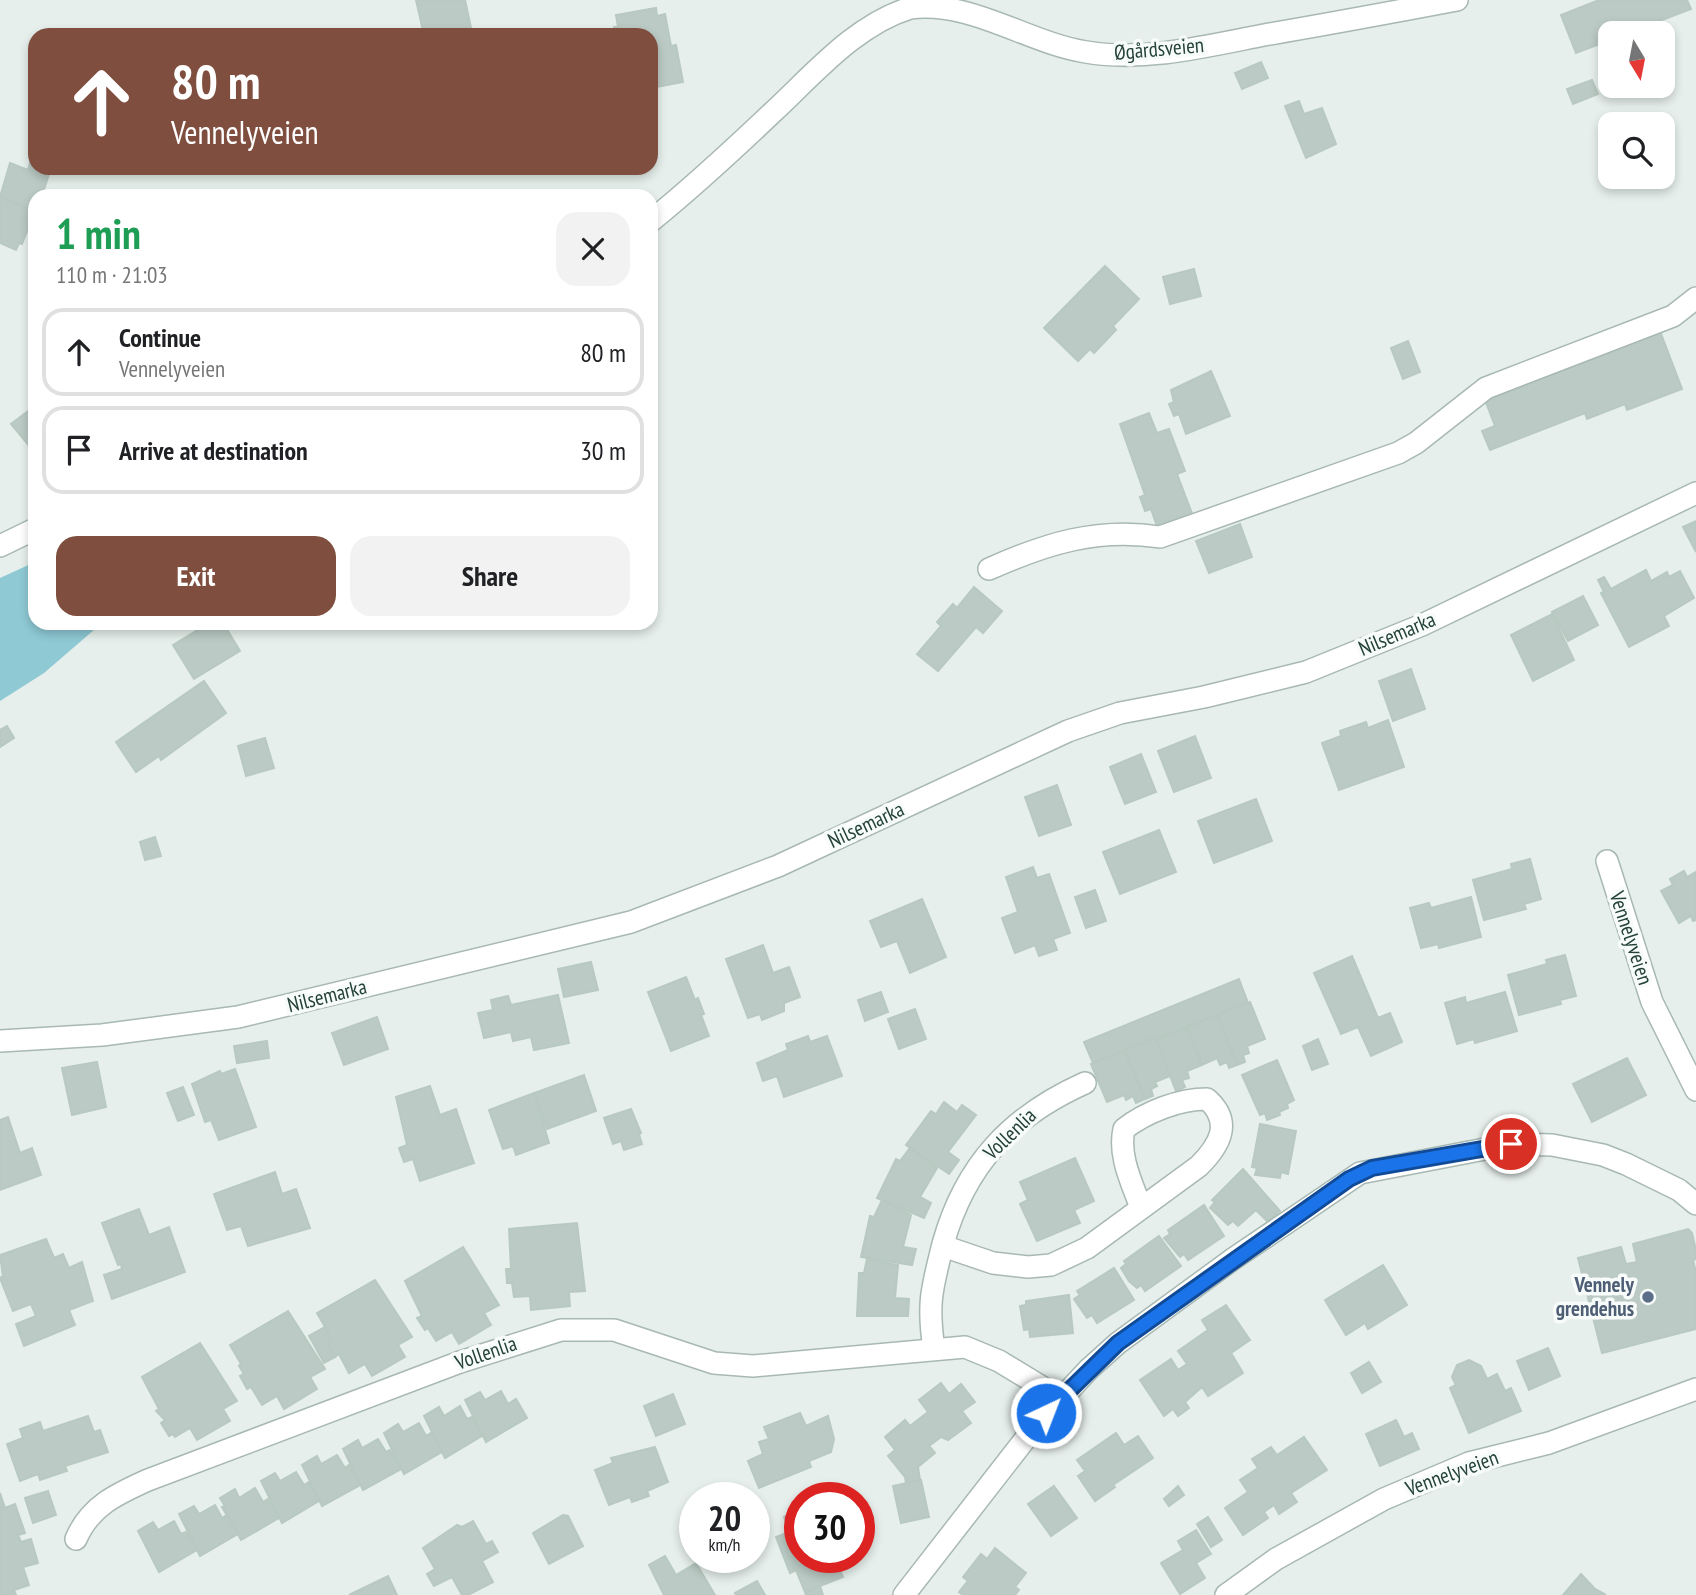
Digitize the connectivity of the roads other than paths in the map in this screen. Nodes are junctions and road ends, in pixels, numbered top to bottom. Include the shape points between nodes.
1 (1457, 0) edge
2 (658, 215) edge
3 (1696, 298) edge
4 (1696, 493) edge
5 (28, 532) edge
6 (0, 546) edge
7 (989, 569) dead end
8 (1607, 861) dead end
9 (0, 1041) edge
10 (1085, 1083) dead end
11 (1696, 1090) edge
12 (1696, 1204) edge
13 (1141, 1208) junction
14 (943, 1246) junction
15 (934, 1349) junction
16 (1696, 1389) edge
17 (1060, 1398) junction
18 (76, 1539) dead end
19 (904, 1595) edge
20 (1226, 1595) edge

1 - 2 street, Øgårdsveien via 1220,44 1134,55 1085,52 961,7 934,3 909,8 877,22 846,44
3 - 7 street via 1673,316 1486,388 1416,443 1370,465 1160,537 1136,533 1082,536 1034,549
4 - 9 street, Nilsemarka via 1422,625 1306,672 1120,713 1068,731 778,866 631,922 239,1017 102,1035
5 - 6 street
8 - 11 street, Vennelyveien via 1652,1002
10 - 14 street, Vollenlia via 1048,1099 982,1160 960,1195
12 - 17 street via 1679,1190 1626,1164 1552,1144 1511,1144 1360,1173 1118,1343
13 - 13 street via 1214,1151 1222,1129 1219,1109 1207,1099 1189,1099 1124,1129 1124,1161
13 - 14 street via 1087,1248 1051,1265 993,1263
14 - 15 street, Vollenlia via 929,1295
15 - 17 street, Vollenlia via 982,1352
15 - 18 street, Vollenlia via 753,1366 705,1361 614,1330 546,1334 383,1390 130,1488 89,1515
16 - 20 street, Vennelyveien via 1549,1443 1469,1463 1384,1499 1276,1559
17 - 19 street

